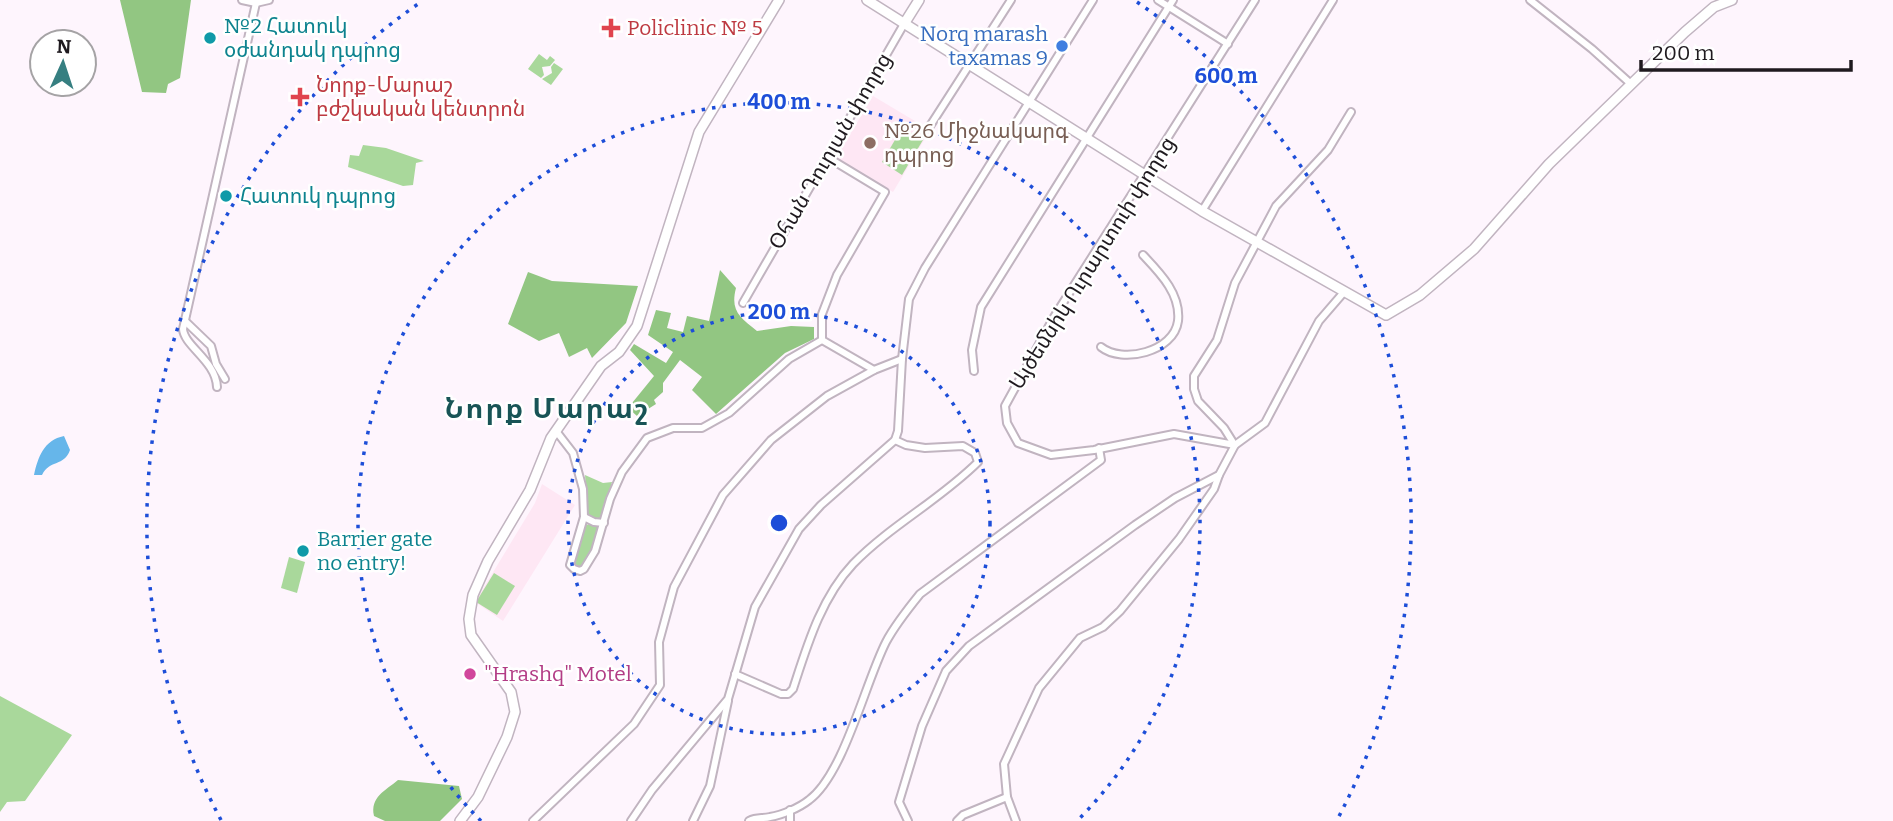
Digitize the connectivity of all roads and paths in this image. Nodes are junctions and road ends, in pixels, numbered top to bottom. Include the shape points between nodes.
1 (242, 0) edge
2 (269, 0) edge
3 (779, 0) edge
4 (867, 0) edge
5 (919, 0) edge
6 (1011, 0) edge
7 (1093, 0) edge
8 (1158, 0) edge
9 (1255, 0) edge
10 (1333, 0) edge
11 (1530, 0) edge
12 (1724, 0) edge
13 (1732, 0) edge
14 (256, 3) junction
15 (1171, 3) edge
16 (1714, 7) junction
17 (904, 24) junction
18 (1228, 44) junction
19 (970, 65) junction
20 (1631, 84) junction
21 (1028, 102) junction
22 (1351, 112) dead end
23 (930, 126) dead end
24 (1087, 139) junction
25 (827, 158) junction
26 (1145, 174) junction
27 (1202, 211) junction
28 (1258, 242) junction
29 (1143, 255) dead end
30 (1344, 292) junction
31 (743, 303) dead end
32 (184, 321) junction
33 (822, 340) junction
34 (1101, 347) dead end
35 (902, 359) junction
36 (874, 370) junction
37 (974, 371) dead end
38 (225, 379) dead end
39 (217, 387) dead end
40 (556, 430) junction
41 (895, 440) junction
42 (1235, 445) junction
43 (1099, 448) junction
44 (1219, 475) junction
45 (584, 517) junction
46 (604, 523) junction
47 (735, 674) junction
48 (728, 699) junction
49 (1007, 797) junction
50 (790, 810) junction
51 (767, 820) edge
52 (460, 821) edge
53 (533, 821) edge
54 (631, 821) edge
55 (693, 821) edge
56 (749, 821) edge
57 (790, 821) edge
58 (908, 821) edge
59 (957, 821) edge
60 (1016, 821) edge

1 - 14 street
2 - 14 street
3 - 40 main road via 699,132 637,326 619,352 601,366
4 - 17 main road
5 - 17 main road, Օհան Դուրյան փողոց
6 - 19 street
7 - 21 street
8 - 15 street
9 - 18 street, Այծեմնիկ Ուրարտուի փողոց
10 - 27 street
11 - 20 street
12 - 16 street
13 - 16 main road
14 - 32 street
15 - 18 street
15 - 24 street
16 - 20 main road
17 - 19 main road
17 - 25 street, Օհան Դուրյան փողոց
18 - 26 street, Այծեմնիկ Ուրարտուի փողոց
19 - 21 main road
19 - 23 street
20 - 30 main road via 1549,164 1474,249 1420,295 1386,315
21 - 24 main road
21 - 35 street via 914,288
22 - 28 street via 1328,150 1276,206
24 - 26 main road
24 - 37 street via 981,307 972,350
25 - 31 street, Օհան Դուրյան փողոց
25 - 33 street via 885,192 836,275 822,314
26 - 27 main road
26 - 43 street, Այծեմնիկ Ուրարտուի փողոց via 1047,328 1005,406 1007,423 1018,443 1051,455
27 - 28 main road
28 - 30 main road
28 - 42 street via 1235,283 1217,340 1194,376 1198,401
29 - 34 street via 1170,288 1177,309 1176,328 1162,344 1138,354 1119,355
30 - 42 street via 1319,321 1265,422
32 - 38 street via 211,346
32 - 39 street via 183,335 203,356
33 - 36 street
33 - 46 street via 789,359 729,413 702,428 673,428 647,439 622,472
35 - 36 street
35 - 41 street
36 - 53 street via 827,396 771,440 723,495 674,587 659,642 660,685 626,732
40 - 45 street via 573,453 583,489
40 - 52 main road via 471,601 471,635 511,692 515,712 478,797
41 - 47 street via 799,529 754,607
41 - 47 street via 925,447 963,446 978,457 977,465 852,566 823,608 788,694
42 - 43 street via 1174,434
42 - 44 street
43 - 50 street via 1101,460 920,594 885,643 825,786 808,802
44 - 49 street via 1179,539 1120,611 1103,627 1080,638 1039,688 1004,764
44 - 58 street via 1135,525 969,646 946,671 922,726 899,802
45 - 46 street
45 - 46 street via 570,562 577,570 584,569 595,551
47 - 48 street
48 - 54 street
48 - 55 street via 710,786
49 - 59 street
49 - 60 street
50 - 51 street
50 - 57 street
51 - 56 street

